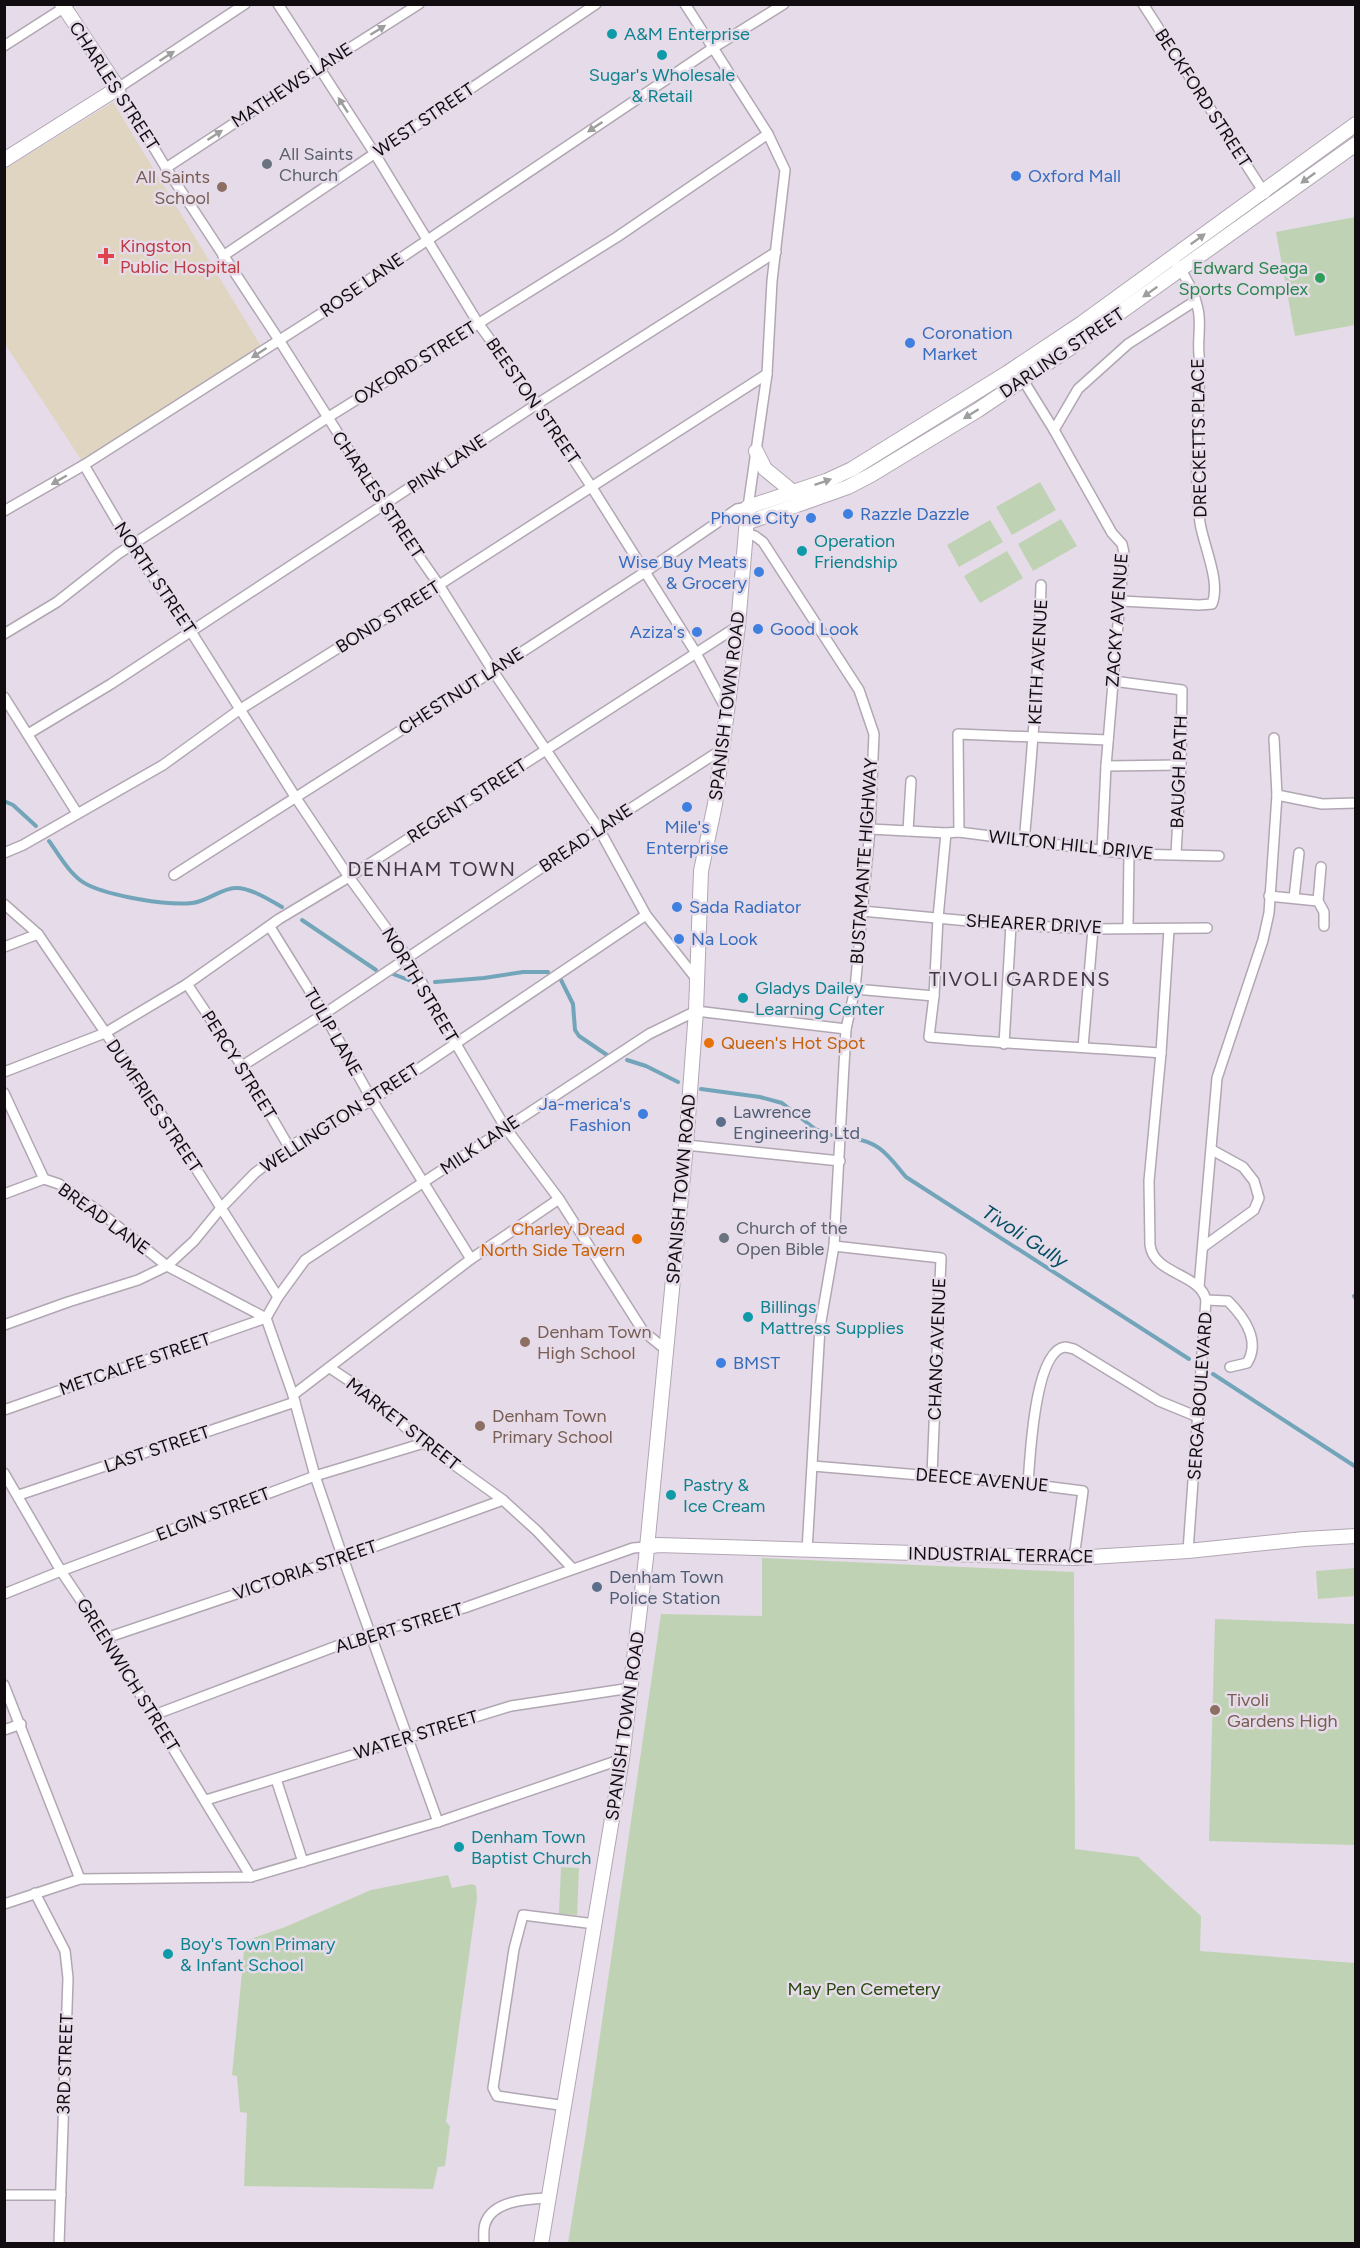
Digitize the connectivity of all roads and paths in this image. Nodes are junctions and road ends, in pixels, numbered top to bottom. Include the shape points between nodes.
1 (245, 4) edge
2 (278, 4) edge
3 (419, 4) edge
4 (596, 4) edge
5 (685, 4) edge
6 (784, 4) edge
7 (1143, 4) edge
8 (65, 6) edge
9 (4, 46) edge
10 (713, 48) junction
11 (319, 68) junction
12 (118, 88) junction
13 (1356, 124) edge
14 (768, 134) junction
15 (1356, 144) edge
16 (375, 154) junction
17 (4, 160) edge
18 (166, 168) junction
19 (1263, 191) junction
20 (1273, 204) junction
21 (429, 240) junction
22 (776, 252) junction
23 (223, 256) junction
24 (1172, 258) junction
25 (1181, 271) junction
26 (1195, 301) junction
27 (478, 323) junction
28 (279, 340) junction
29 (767, 374) junction
30 (1023, 380) junction
31 (537, 404) junction
32 (327, 418) junction
33 (1054, 430) junction
34 (756, 451) junction
35 (84, 465) junction
36 (591, 486) junction
37 (793, 492) junction
38 (384, 506) junction
39 (748, 507) junction
40 (4, 511) edge
41 (746, 528) junction
42 (132, 547) junction
43 (645, 572) junction
44 (439, 585) junction
45 (1041, 585) dead end
46 (1121, 601) junction
47 (738, 626) junction
48 (190, 630) junction
49 (4, 634) edge
50 (696, 653) junction
51 (493, 670) junction
52 (1113, 681) junction
53 (4, 697) edge
54 (726, 709) junction
55 (239, 710) junction
56 (28, 734) junction
57 (1034, 738) junction
58 (1274, 738) dead end
59 (1108, 740) junction
60 (545, 750) junction
61 (721, 750) junction
62 (1182, 765) junction
63 (1106, 766) junction
64 (911, 781) dead end
65 (1277, 795) junction
66 (296, 798) junction
67 (1356, 803) edge
68 (77, 813) junction
69 (599, 829) junction
70 (870, 829) junction
71 (908, 831) junction
72 (959, 832) junction
73 (946, 833) junction
74 (1023, 842) junction
75 (1102, 850) junction
76 (4, 853) edge
77 (1299, 853) dead end
78 (1130, 854) junction
79 (1176, 854) junction
80 (1219, 856) dead end
81 (1321, 867) dead end
82 (174, 875) dead end
83 (349, 877) junction
84 (1269, 896) junction
85 (1294, 898) junction
86 (1318, 901) junction
87 (4, 904) edge
88 (862, 911) junction
89 (646, 915) junction
90 (938, 918) junction
91 (1011, 925) junction
92 (1324, 926) dead end
93 (270, 927) junction
94 (1128, 927) junction
95 (1207, 928) dead end
96 (1093, 929) junction
97 (1169, 929) junction
98 (38, 934) junction
99 (4, 947) edge
100 (408, 958) junction
101 (698, 981) junction
102 (187, 984) junction
103 (855, 989) junction
104 (934, 996) junction
105 (696, 1011) junction
106 (324, 1014) junction
107 (846, 1029) junction
108 (105, 1033) junction
109 (456, 1044) junction
110 (1004, 1044) junction
111 (1083, 1047) junction
112 (1161, 1053) junction
113 (242, 1066) junction
114 (4, 1072) edge
115 (4, 1093) edge
116 (372, 1100) junction
117 (505, 1127) junction
118 (686, 1145) junction
119 (289, 1147) junction
120 (1212, 1150) junction
121 (840, 1161) junction
122 (44, 1179) junction
123 (424, 1182) junction
124 (4, 1194) edge
125 (559, 1199) junction
126 (221, 1208) junction
127 (834, 1246) junction
128 (1203, 1247) junction
129 (471, 1259) junction
130 (168, 1266) junction
131 (1199, 1287) junction
132 (279, 1297) junction
133 (1206, 1300) junction
134 (266, 1318) junction
135 (4, 1325) edge
136 (665, 1349) junction
137 (1230, 1366) dead end
138 (330, 1368) junction
139 (294, 1399) junction
140 (4, 1410) edge
141 (1198, 1418) junction
142 (424, 1443) junction
143 (813, 1466) junction
144 (4, 1473) edge
145 (932, 1475) junction
146 (315, 1476) junction
147 (1028, 1484) junction
148 (19, 1495) junction
149 (503, 1500) junction
150 (1356, 1536) edge
151 (646, 1547) junction
152 (807, 1551) junction
153 (1188, 1551) junction
154 (343, 1558) junction
155 (1074, 1558) junction
156 (573, 1569) junction
157 (61, 1571) junction
158 (4, 1594) edge
159 (371, 1633) junction
160 (106, 1638) junction
161 (4, 1685) edge
162 (631, 1688) junction
163 (154, 1715) junction
164 (21, 1724) junction
165 (4, 1730) edge
166 (406, 1737) junction
167 (622, 1759) junction
168 (276, 1779) junction
169 (206, 1800) junction
170 (438, 1822) junction
171 (303, 1862) junction
172 (251, 1877) junction
173 (80, 1879) junction
174 (35, 1893) junction
175 (4, 1904) edge
176 (595, 1924) junction
177 (566, 2106) junction
178 (4, 2195) edge
179 (61, 2195) junction
180 (549, 2198) junction
181 (59, 2244) edge
182 (484, 2244) edge
183 (541, 2244) edge

12 -> 1 street
2 - 11 street, BEESTON STREET
11 -> 3 street, MATHEWS LANE
4 - 16 street, WEST STREET
5 - 10 street, SPANISH TOWN ROAD
6 - 10 street, ROSE LANE
7 - 19 street, BECKFORD STREET
8 - 9 street
8 - 12 street, CHARLES STREET
10 - 14 street, SPANISH TOWN ROAD
10 -> 21 street, ROSE LANE
16 -> 11 street, BEESTON STREET
18 -> 11 street, MATHEWS LANE
12 - 17 street
12 - 18 street, CHARLES STREET
13 - 19 street, DARLING STREET
14 - 22 street, SPANISH TOWN ROAD via 785,170
14 - 27 street, OXFORD STREET via 616,237
15 -> 20 street, DARLING STREET
16 - 21 street, BEESTON STREET
16 - 23 street, WEST STREET
18 - 23 street, CHARLES STREET
19 - 20 street, BECKFORD STREET
24 -> 19 street, DARLING STREET
20 - 25 street, DARLING STREET
21 - 27 street, BEESTON STREET
21 - 28 street, ROSE LANE
22 - 29 street, SPANISH TOWN ROAD
22 - 31 street, PINK LANE
23 - 28 street, CHARLES STREET
24 - 25 street, DRECKETTS PLACE
37 -> 24 street, DARLING STREET via 839,476 873,457 1017,367
25 - 26 street, DRECKETTS PLACE
25 -> 30 street, DARLING STREET
26 - 33 street via 1128,344 1078,389
26 - 46 street, DRECKETTS PLACE via 1200,362 1200,524 1214,598 1212,604 1199,605
27 - 31 street, BEESTON STREET
27 - 32 street, OXFORD STREET
28 - 32 street, CHARLES STREET
28 -> 35 street, ROSE LANE
29 - 34 street, SPANISH TOWN ROAD
29 - 36 street, BOND STREET
30 - 33 street, ZACKY AVENUE
30 -> 41 street, DARLING STREET via 855,483
31 - 36 street, BEESTON STREET
31 - 38 street, PINK LANE
32 - 38 street, CHARLES STREET
32 - 42 street, OXFORD STREET
33 - 46 street, ZACKY AVENUE via 1122,544
34 - 37 street via 765,469
34 - 39 street, SPANISH TOWN ROAD
35 -> 40 street, ROSE LANE
35 - 42 street, NORTH STREET
36 - 43 street, BEESTON STREET
36 - 44 street, BOND STREET
37 - 39 street, DARLING STREET
38 - 44 street, CHARLES STREET
38 - 48 street, PINK LANE
39 - 41 street, SPANISH TOWN ROAD
39 - 43 street, CHESTNUT LANE via 737,509
41 - 47 street, SPANISH TOWN ROAD
41 - 70 street, BUSTAMANTE HIGHWAY via 763,542 859,690 874,734
42 - 48 street, NORTH STREET
42 - 49 street, OXFORD STREET via 57,602
43 - 50 street, BEESTON STREET
43 - 51 street, CHESTNUT LANE
44 - 51 street, CHARLES STREET
44 - 55 street, BOND STREET
45 - 57 street, KEITH AVENUE
46 - 52 street, ZACKY AVENUE
47 - 50 street, REGENT STREET
47 - 54 street, SPANISH TOWN ROAD
48 - 55 street, NORTH STREET
48 - 56 street, PINK LANE
50 - 54 street, BEESTON STREET
50 - 60 street, REGENT STREET
51 - 60 street, CHARLES STREET
51 - 66 street, CHESTNUT LANE
52 - 59 street, ZACKY AVENUE
52 - 62 street, BAUGH PATH via 1182,690
53 - 56 street
54 - 61 street, SPANISH TOWN ROAD
55 - 66 street, NORTH STREET
55 - 68 street, BOND STREET via 163,765
56 - 68 street
57 - 59 street
57 - 72 street via 958,734
57 - 74 street, KEITH AVENUE
58 - 65 street
59 - 63 street, ZACKY AVENUE
60 - 69 street, CHARLES STREET
60 - 83 street, REGENT STREET
61 - 69 street, BREAD LANE
61 - 101 street, SPANISH TOWN ROAD via 716,804 701,871
62 - 63 street
62 - 79 street, BAUGH PATH
63 - 75 street, ZACKY AVENUE
64 - 71 street
65 - 67 street via 1322,804
65 - 84 street
66 - 82 street, CHESTNUT LANE
66 - 83 street, NORTH STREET
68 - 76 street, BOND STREET
69 - 89 street, CHARLES STREET
69 - 100 street, BREAD LANE
70 - 71 street
70 - 88 street, BUSTAMANTE HIGHWAY
71 - 73 street
72 - 73 street, WILTON HILL DRIVE
72 - 74 street, WILTON HILL DRIVE
73 - 90 street
74 - 75 street, WILTON HILL DRIVE
75 - 78 street, WILTON HILL DRIVE
77 - 85 street
78 - 79 street, WILTON HILL DRIVE
78 - 94 street
79 - 80 street, WILTON HILL DRIVE
81 - 86 street
83 - 93 street, REGENT STREET
83 - 100 street, NORTH STREET
84 - 85 street
84 - 120 street via 1263,940 1217,1078
85 - 86 street
86 - 92 street via 1324,912
87 - 98 street, DUMFRIES STREET
88 - 90 street, SHEARER DRIVE
88 - 103 street, BUSTAMANTE HIGHWAY
89 - 101 street, CHARLES STREET
89 - 109 street, WELLINGTON STREET
90 - 91 street, SHEARER DRIVE
90 - 104 street
91 - 96 street, SHEARER DRIVE
91 - 110 street
93 - 102 street, REGENT STREET
93 - 106 street, TULIP LANE
94 - 96 street, SHEARER DRIVE
94 - 97 street, SHEARER DRIVE
95 - 97 street, SHEARER DRIVE
96 - 111 street
97 - 112 street, SERGA BOULEVARD
98 - 99 street
98 - 108 street, DUMFRIES STREET
100 - 106 street, BREAD LANE
100 - 109 street, NORTH STREET
101 - 105 street, SPANISH TOWN ROAD
102 - 108 street, REGENT STREET
102 - 113 street, PERCY STREET
103 - 104 street
103 - 107 street, BUSTAMANTE HIGHWAY
104 - 110 street via 929,1037
105 - 107 street
105 - 117 street, MILK LANE via 649,1034
105 - 118 street, SPANISH TOWN ROAD
106 - 113 street, BREAD LANE
106 - 116 street, TULIP LANE
107 - 121 street, BUSTAMANTE HIGHWAY
108 - 114 street, REGENT STREET
108 - 126 street, DUMFRIES STREET
109 - 116 street, WELLINGTON STREET
109 - 117 street, NORTH STREET
110 - 111 street
111 - 112 street
112 - 131 street, SERGA BOULEVARD via 1149,1180 1151,1252 1157,1261
113 - 119 street, PERCY STREET
115 - 122 street
116 - 119 street, WELLINGTON STREET
116 - 123 street, TULIP LANE
117 - 123 street, MILK LANE
117 - 125 street, NORTH STREET
118 - 121 street
118 - 136 street, SPANISH TOWN ROAD
119 - 126 street, WELLINGTON STREET via 255,1173
120 - 128 street
120 - 128 street via 1243,1167 1254,1181 1259,1198 1254,1210
121 - 127 street, BUSTAMANTE HIGHWAY
122 - 124 street, BREAD LANE
122 - 130 street, BREAD LANE via 59,1184 100,1212
123 - 129 street, TULIP LANE
123 - 132 street, MILK LANE via 305,1260
125 - 129 street
125 - 136 street, NORTH STREET via 643,1331
126 - 130 street, WELLINGTON STREET
126 - 132 street, DUMFRIES STREET
127 - 143 street, BUSTAMANTE HIGHWAY via 820,1326
127 - 145 street, CHANG AVENUE via 941,1258
128 - 131 street
129 - 138 street
130 - 134 street
130 - 135 street, WELLINGTON STREET via 138,1280
131 - 133 street, SERGA BOULEVARD
132 - 134 street
133 - 137 street via 1228,1301 1252,1337 1252,1355 1247,1363
133 - 141 street, SERGA BOULEVARD
134 - 139 street
134 - 140 street, METCALFE STREET
136 - 151 street, SPANISH TOWN ROAD
138 - 139 street, MARKET STREET
138 - 142 street, MARKET STREET
139 - 146 street
139 - 148 street, LAST STREET
141 - 147 street via 1159,1401 1066,1347 1046,1366 1036,1403
141 - 153 street, SERGA BOULEVARD
142 - 146 street, ELGIN STREET
142 - 149 street, MARKET STREET
143 - 145 street, DEECE AVENUE
143 - 152 street, BUSTAMANTE HIGHWAY
144 - 148 street, GREENWICH STREET
145 - 147 street, DEECE AVENUE
146 - 154 street
146 - 157 street, ELGIN STREET
147 - 155 street, DEECE AVENUE via 1083,1491
148 - 157 street, GREENWICH STREET
149 - 154 street, VICTORIA STREET
149 - 156 street, MARKET STREET
150 - 153 street, INDUSTRIAL TERRACE
151 - 152 street, INDUSTRIAL TERRACE
151 - 156 street, ALBERT STREET
151 - 162 street, SPANISH TOWN ROAD
152 - 155 street, INDUSTRIAL TERRACE
153 - 155 street, INDUSTRIAL TERRACE
154 - 159 street
154 - 160 street, VICTORIA STREET
156 - 159 street, ALBERT STREET via 464,1608
157 - 158 street, ELGIN STREET
157 - 160 street, GREENWICH STREET
159 - 163 street, ALBERT STREET
159 - 166 street
160 - 163 street, GREENWICH STREET
161 - 164 street
162 - 166 street, WATER STREET via 511,1706
162 - 167 street, SPANISH TOWN ROAD
163 - 169 street, GREENWICH STREET
164 - 165 street
164 - 173 street
166 - 168 street, WATER STREET
166 - 170 street
167 - 170 street
167 - 176 street, SPANISH TOWN ROAD
168 - 169 street, WATER STREET
168 - 171 street
169 - 172 street, GREENWICH STREET
170 - 171 street
171 - 172 street
172 - 173 street
173 - 174 street
174 - 175 street
174 - 179 street, 3RD STREET via 65,1951 68,1978
176 - 177 street, SPANISH TOWN ROAD
176 - 177 street via 523,1915 514,1949 494,2093
177 - 180 street, SPANISH TOWN ROAD
178 - 179 street
179 - 181 street, 3RD STREET
180 - 182 street via 506,2204 491,2213 485,2223
180 - 183 street, SPANISH TOWN ROAD

